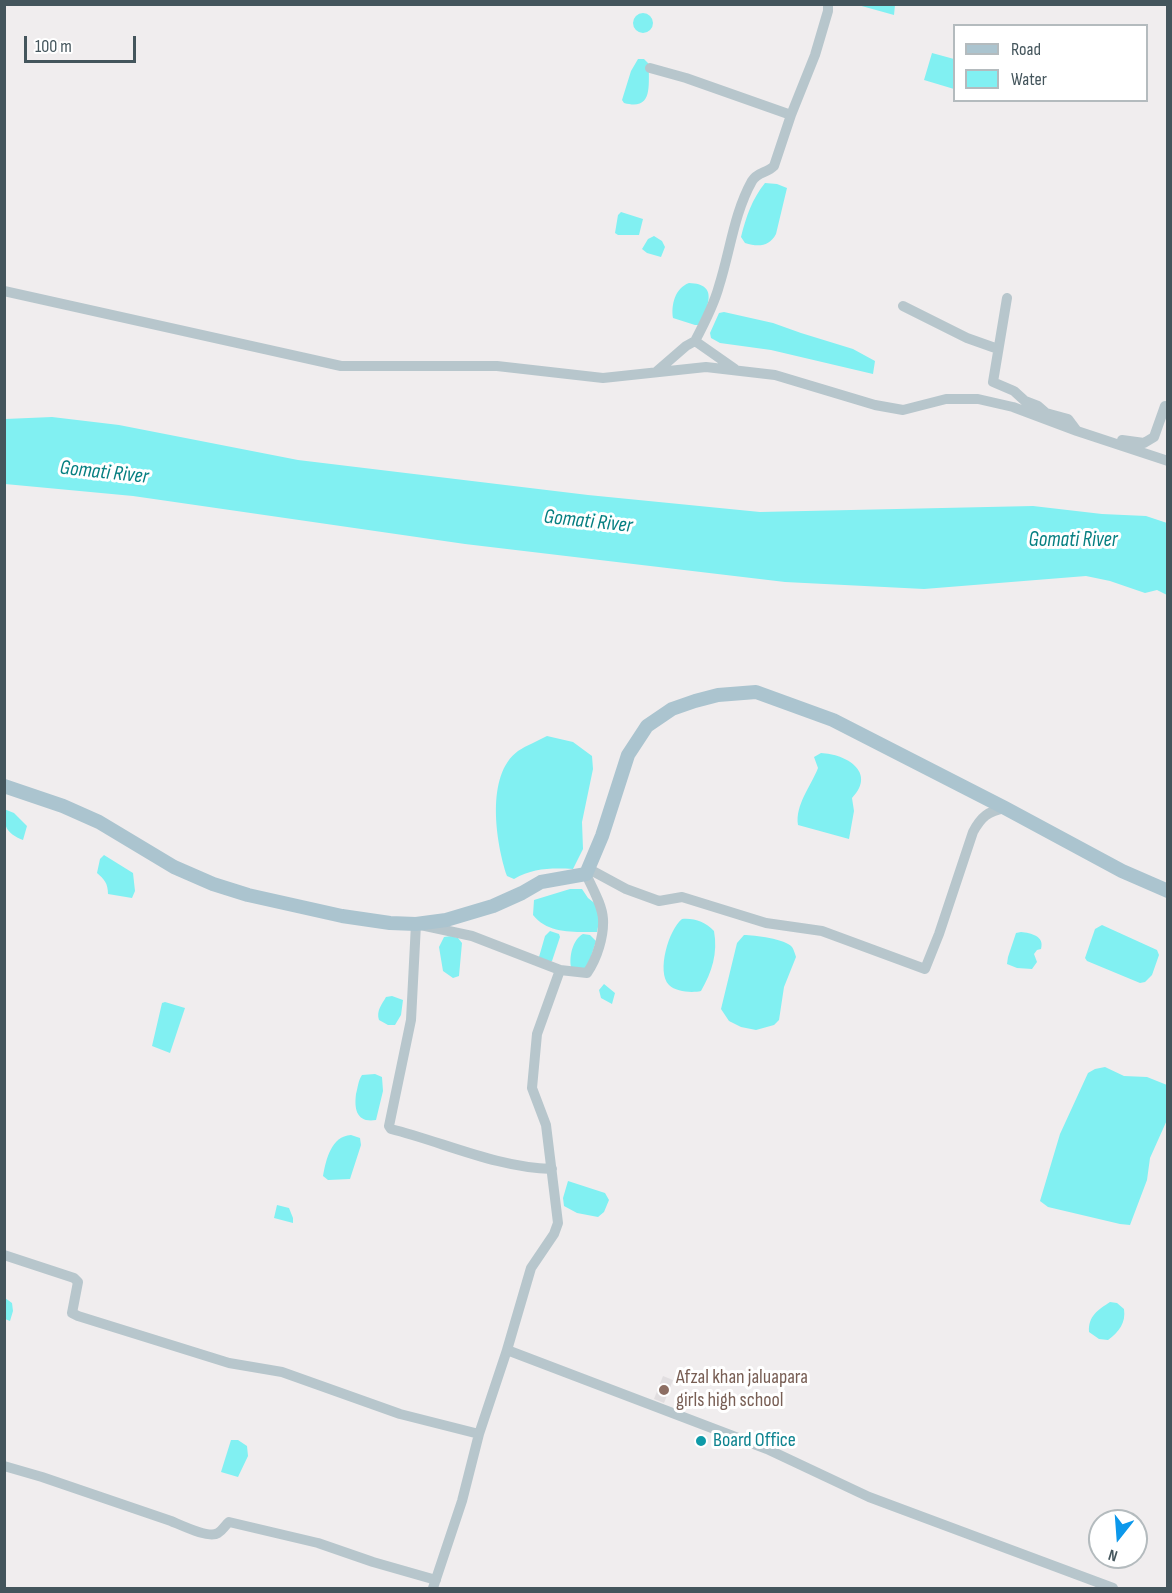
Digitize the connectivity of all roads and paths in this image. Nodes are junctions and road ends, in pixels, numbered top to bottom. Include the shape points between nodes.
1 (828, 4) edge
2 (650, 68) dead end
3 (791, 115) junction
4 (4, 291) edge
5 (1007, 298) dead end
6 (903, 306) dead end
7 (695, 341) junction
8 (999, 349) junction
9 (737, 370) junction
10 (656, 372) junction
11 (1165, 406) dead end
12 (1074, 427) junction
13 (1167, 461) edge
14 (4, 786) edge
15 (1005, 808) junction
16 (588, 872) junction
17 (1167, 891) edge
18 (416, 924) junction
19 (560, 970) junction
20 (552, 1168) junction
21 (4, 1255) edge
22 (507, 1350) junction
23 (479, 1434) junction
24 (4, 1466) edge
25 (435, 1584) edge
26 (1113, 1588) edge

1 - 3 street via 815,55
2 - 3 street
3 - 7 street via 774,166 752,179 737,218 719,289
4 - 10 street via 341,366 497,366 603,378
5 - 8 street
6 - 8 street via 967,338
7 - 9 street
7 - 10 street
8 - 12 street via 993,382 1046,413 1068,419
9 - 10 street via 706,367
9 - 12 street via 775,375 903,410 946,399 978,399
11 - 12 street via 1154,437 1143,442
12 - 13 street
14 - 18 main road via 99,822 174,867 213,884 342,916
15 - 16 street via 987,813 977,825 925,969 822,931 766,923 682,897 659,901
15 - 16 main road via 833,720 790,703 756,692 718,695 672,709 646,726 628,755
15 - 17 main road
16 - 18 main road via 541,882 493,906
16 - 19 street via 603,918 595,961 585,973
18 - 19 street via 472,936
18 - 20 street via 411,1020 389,1126 439,1145 534,1168
19 - 20 street via 537,1034 532,1088 546,1125
20 - 22 street via 558,1223 531,1268
21 - 23 street via 74,1278 78,1282 71,1307 78,1316 230,1363 282,1372 400,1414
22 - 23 street
22 - 26 street via 767,1449 869,1497
23 - 25 street
24 - 25 street via 197,1531 213,1535 229,1522 318,1543

